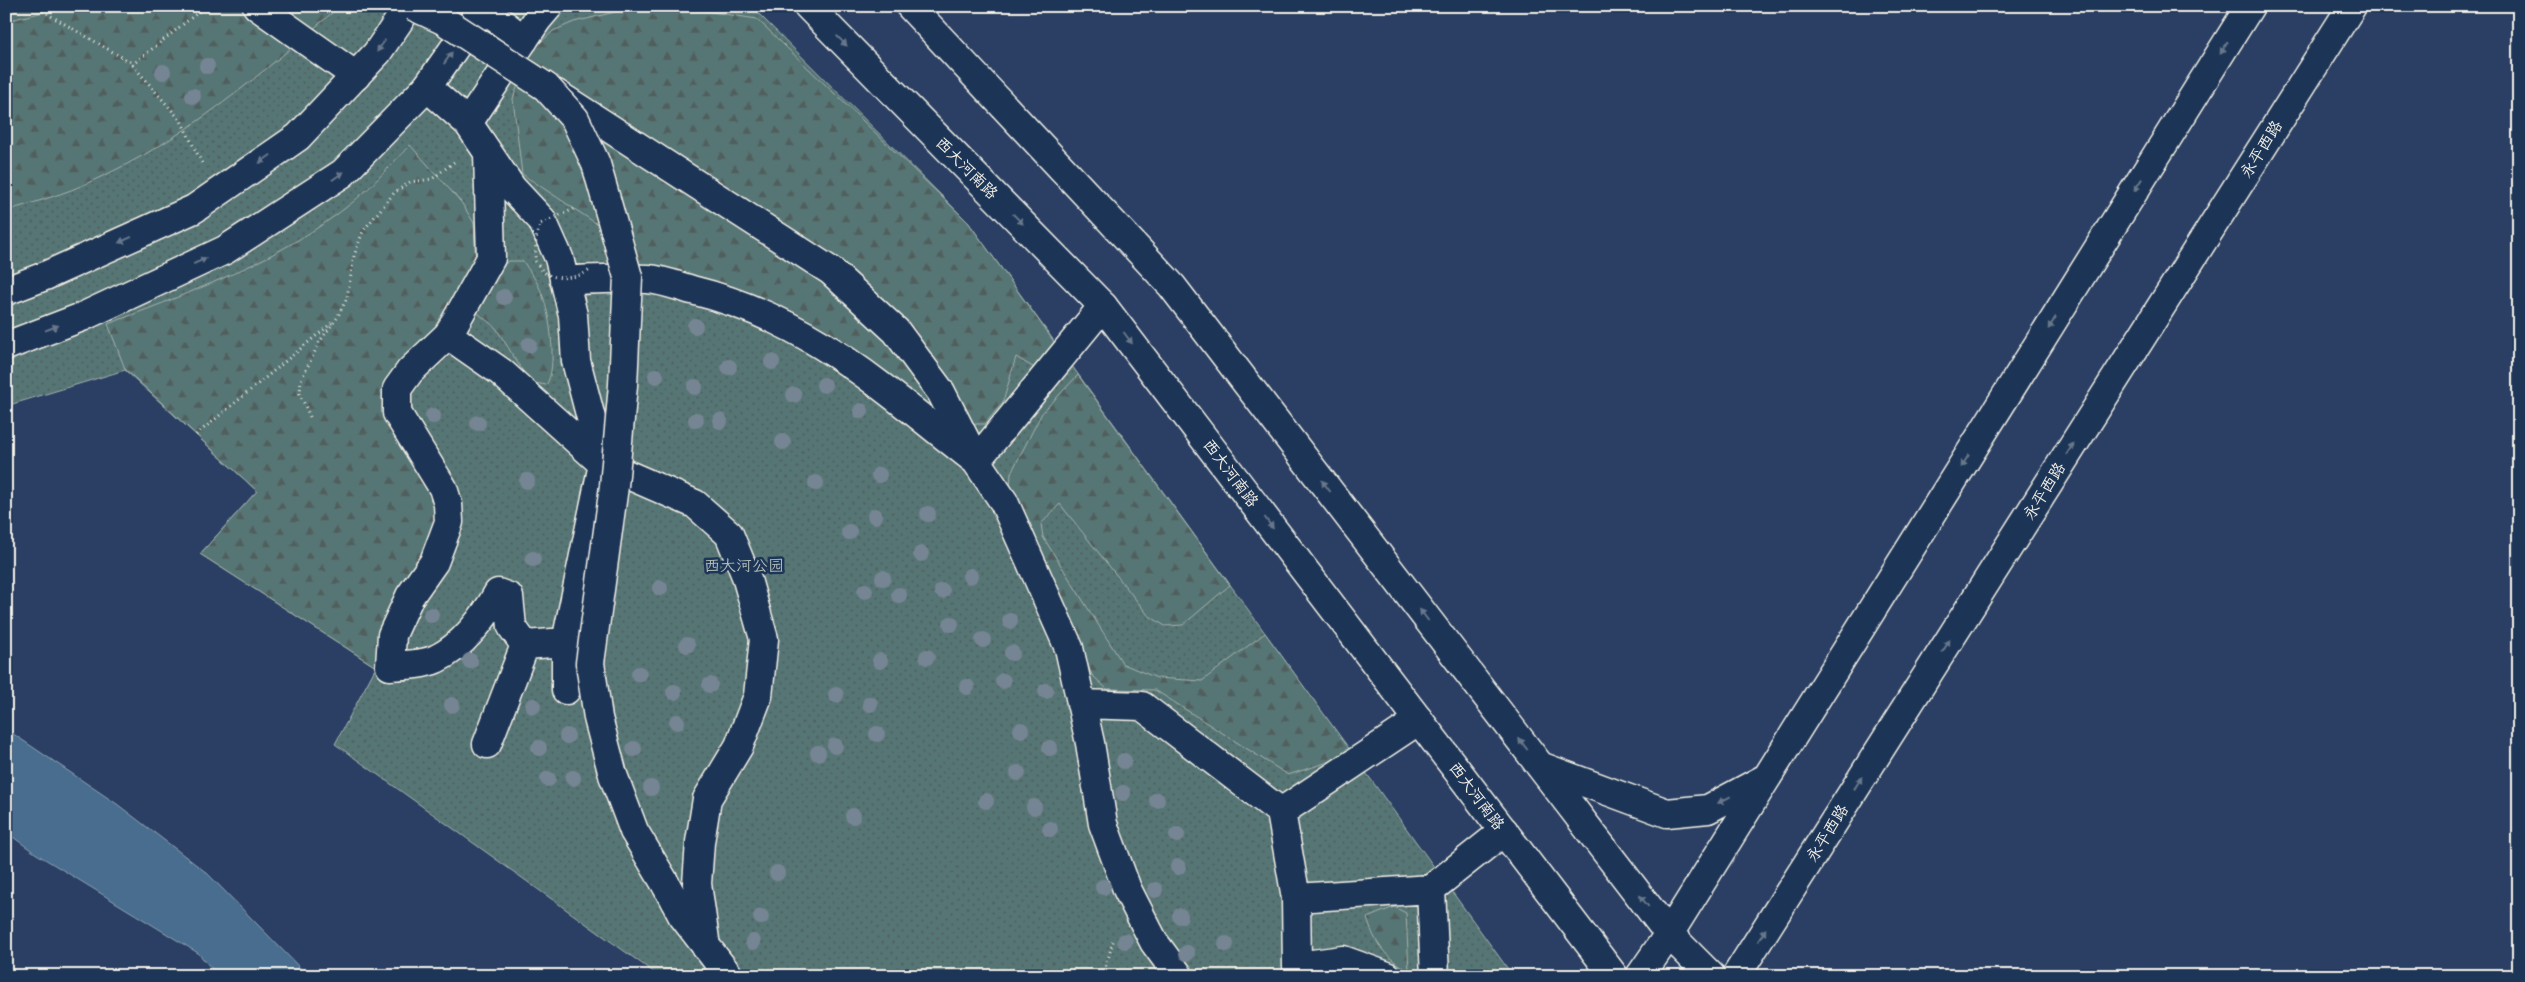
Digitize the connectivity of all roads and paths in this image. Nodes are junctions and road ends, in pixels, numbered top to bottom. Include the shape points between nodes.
1 (34, 6) edge
2 (206, 6) edge
3 (257, 6) edge
4 (409, 6) edge
5 (413, 6) edge
6 (549, 6) edge
7 (808, 6) edge
8 (910, 6) edge
9 (2250, 6) edge
10 (2352, 6) edge
11 (484, 7) edge
12 (524, 40) junction
13 (132, 65) junction
14 (356, 76) junction
15 (427, 87) junction
16 (546, 87) junction
17 (478, 139) junction
18 (217, 192) junction
19 (540, 224) dead end
20 (594, 265) dead end
21 (564, 280) junction
22 (6, 292) edge
23 (1103, 306) junction
24 (337, 318) junction
25 (448, 334) junction
26 (6, 346) edge
27 (310, 417) dead end
28 (196, 435) dead end
29 (976, 461) junction
30 (604, 464) junction
31 (566, 642) junction
32 (525, 645) junction
33 (566, 690) dead end
34 (1081, 704) junction
35 (1420, 720) junction
36 (487, 744) dead end
37 (1540, 766) junction
38 (1767, 777) junction
39 (1280, 812) junction
40 (1504, 831) junction
41 (1431, 889) junction
42 (1296, 898) junction
43 (1669, 934) junction
44 (706, 947) junction
45 (729, 976) edge
46 (1179, 976) edge
47 (1387, 976) edge
48 (1435, 976) edge
49 (1614, 976) edge
50 (1640, 976) edge
51 (1711, 976) edge
52 (1736, 976) edge

1 - 13 path
2 - 13 path
3 - 14 street
4 -> 14 street
5 - 16 street, bridge via 443,20
6 - 12 street
7 -> 23 street, 西大河南路
37 -> 8 street via 1172,286
9 -> 38 street
52 -> 10 street, 永平西路
11 - 12 street
15 -> 11 street
12 - 17 street
13 - 18 path via 181,121
14 -> 18 street via 298,137
15 - 17 street
26 -> 15 street via 82,317 224,250 343,173
16 - 29 street, bridge via 831,271 896,331 941,392
16 - 44 street, bridge via 575,119 596,164 628,277 614,486 590,663 598,718 613,775 634,831 682,915
17 - 21 street via 512,188 542,220 559,258
17 - 24 path via 432,179 410,182 394,193 377,212 363,231 354,256 348,298
17 - 25 street via 491,258
18 -> 22 street via 194,209
19 - 20 path, bridge via 535,261 545,273 572,278 588,272
21 - 29 street via 649,279 719,296 769,315 824,345 869,375
21 - 30 street via 573,315 576,361
23 - 29 street
23 -> 35 street, 西大河南路
24 - 27 path via 320,341 301,380 300,394
24 - 28 path
25 - 30 street via 502,372
25 - 32 street via 410,371 397,389 397,413 443,488 449,522 434,562 410,596 392,635 390,666 419,664 437,658 458,644 492,605 498,593 509,597 512,627
29 - 34 street via 1004,502 1043,587 1069,648
30 - 31 street
30 - 44 street via 695,504 729,534 746,576 764,639 758,696 739,746 707,799 697,884
31 - 32 street
31 - 33 street
32 - 36 street
34 - 39 street via 1142,706
34 - 46 street via 1102,824 1127,889 1154,942
35 - 39 street
35 - 40 street, 西大河南路
38 -> 37 street via 1708,809 1667,813
43 -> 37 street
38 - 43 street
39 - 42 street
40 - 41 street
40 - 49 street, 西大河南路
41 - 42 street
41 - 48 street
42 - 47 street via 1298,966 1343,960
43 - 50 street
43 - 51 street
44 - 45 street

